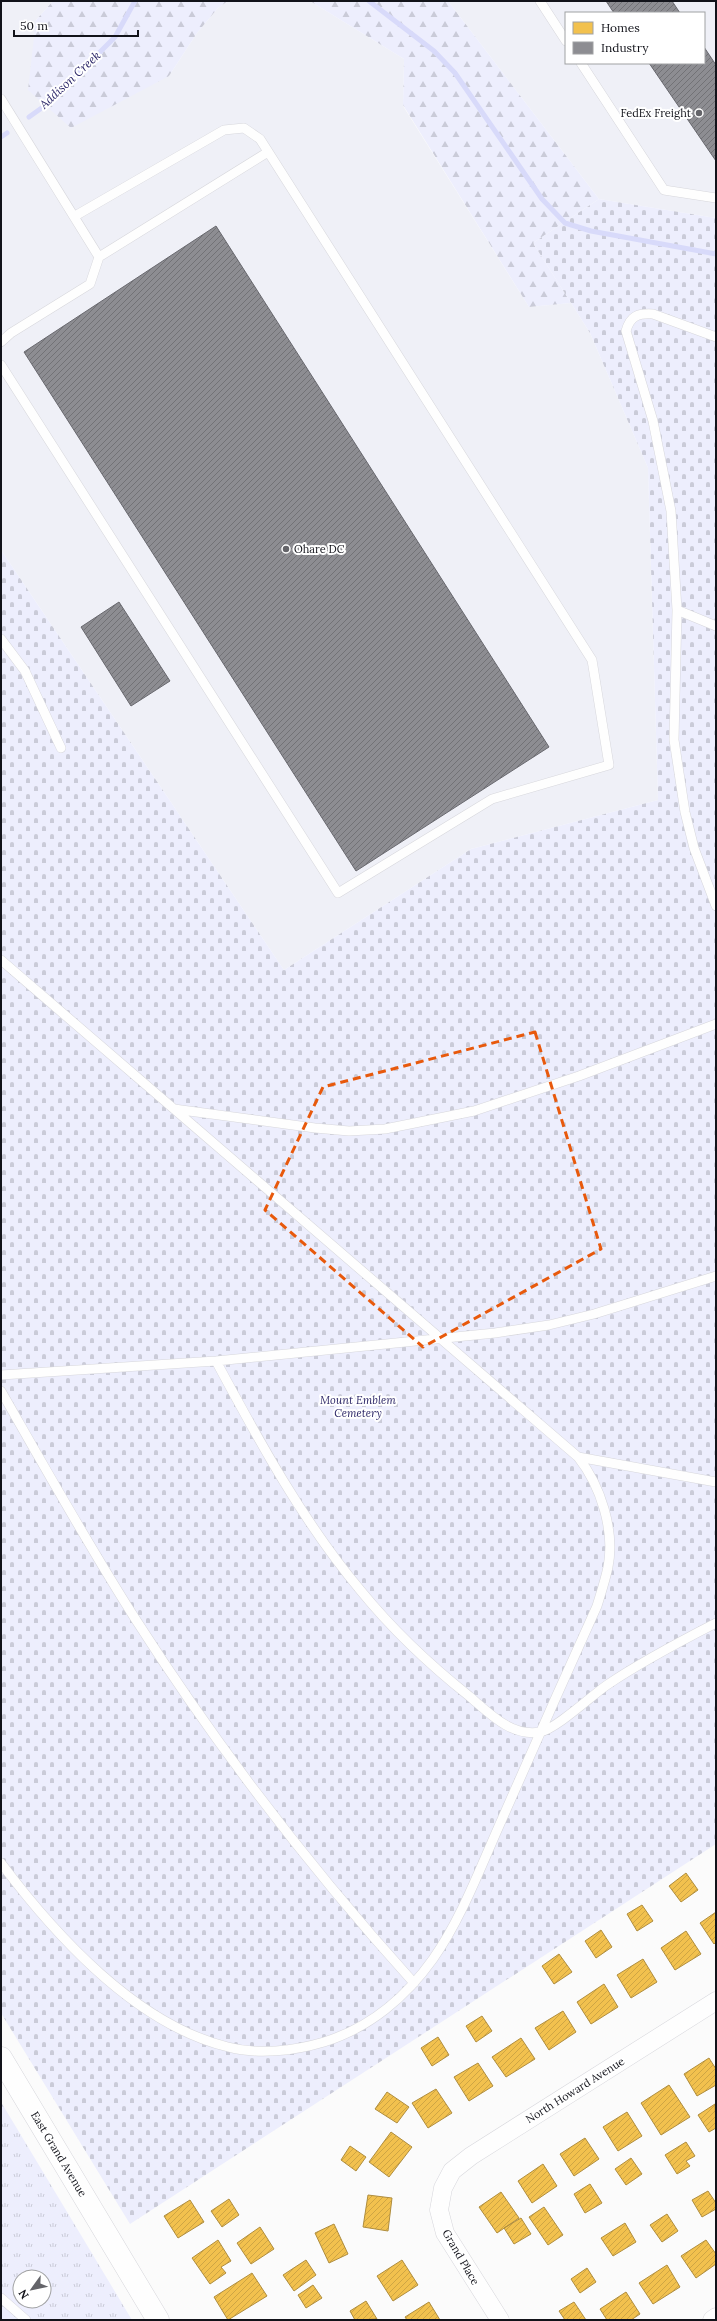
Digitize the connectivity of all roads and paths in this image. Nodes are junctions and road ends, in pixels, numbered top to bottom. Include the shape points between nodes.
1 (540, 1) edge
2 (565, 39) edge
3 (582, 64) edge
4 (1, 99) edge
5 (268, 152) junction
6 (716, 198) edge
7 (75, 216) junction
8 (99, 257) junction
9 (716, 337) edge
10 (1, 342) edge
11 (1, 365) edge
12 (677, 610) junction
13 (716, 626) edge
14 (1, 640) edge
15 (62, 748) dead end
16 (716, 906) edge
17 (1, 960) edge
18 (716, 1024) edge
19 (173, 1109) junction
20 (716, 1276) edge
21 (442, 1339) junction
22 (216, 1361) junction
23 (1, 1375) edge
24 (1, 1391) edge
25 (578, 1457) junction
26 (716, 1482) edge
27 (716, 1623) edge
28 (541, 1732) junction
29 (1, 1863) edge
30 (414, 1983) junction
31 (716, 2001) edge
32 (1, 2058) edge
33 (443, 2188) joint
34 (1, 2298) edge
35 (716, 2317) edge
36 (26, 2320) edge
37 (158, 2320) edge
38 (500, 2320) edge
39 (712, 2320) edge

1 - 2 lane
3 - 6 lane via 664,190
4 - 7 lane
5 - 7 lane via 260,139 244,128 224,130
5 - 8 lane
5 - 11 lane via 592,660 609,765 492,799 338,893
7 - 8 lane
8 - 10 lane via 90,284 11,333
9 - 12 lane via 653,314 643,313 634,316 626,331 653,421 671,511
12 - 13 lane
12 - 16 lane via 674,740 678,774 694,848
14 - 15 lane via 25,671
17 - 19 lane
18 - 19 lane via 579,1076 474,1111 385,1128 349,1131 315,1128
19 - 21 lane
20 - 21 lane via 601,1312 549,1325
21 - 22 lane
21 - 25 lane
22 - 23 lane
22 - 28 lane via 303,1511 362,1592 398,1632 454,1685 493,1716 512,1729
24 - 30 lane via 136,1620 211,1730 335,1890
25 - 26 lane
25 - 28 lane via 587,1468 603,1504 608,1539 608,1566 597,1606
27 - 28 lane via 609,1684
28 - 30 lane via 461,1910 437,1953
29 - 30 lane via 57,1932 100,1974 145,2007 189,2034 228,2048 289,2049 333,2039 370,2021
31 - 33 street, North Howard Avenue via 471,2156 452,2170
32 - 37 main road, East Grand Avenue
33 - 38 street, Grand Place via 439,2210 445,2233
34 - 36 lane
35 - 39 street

